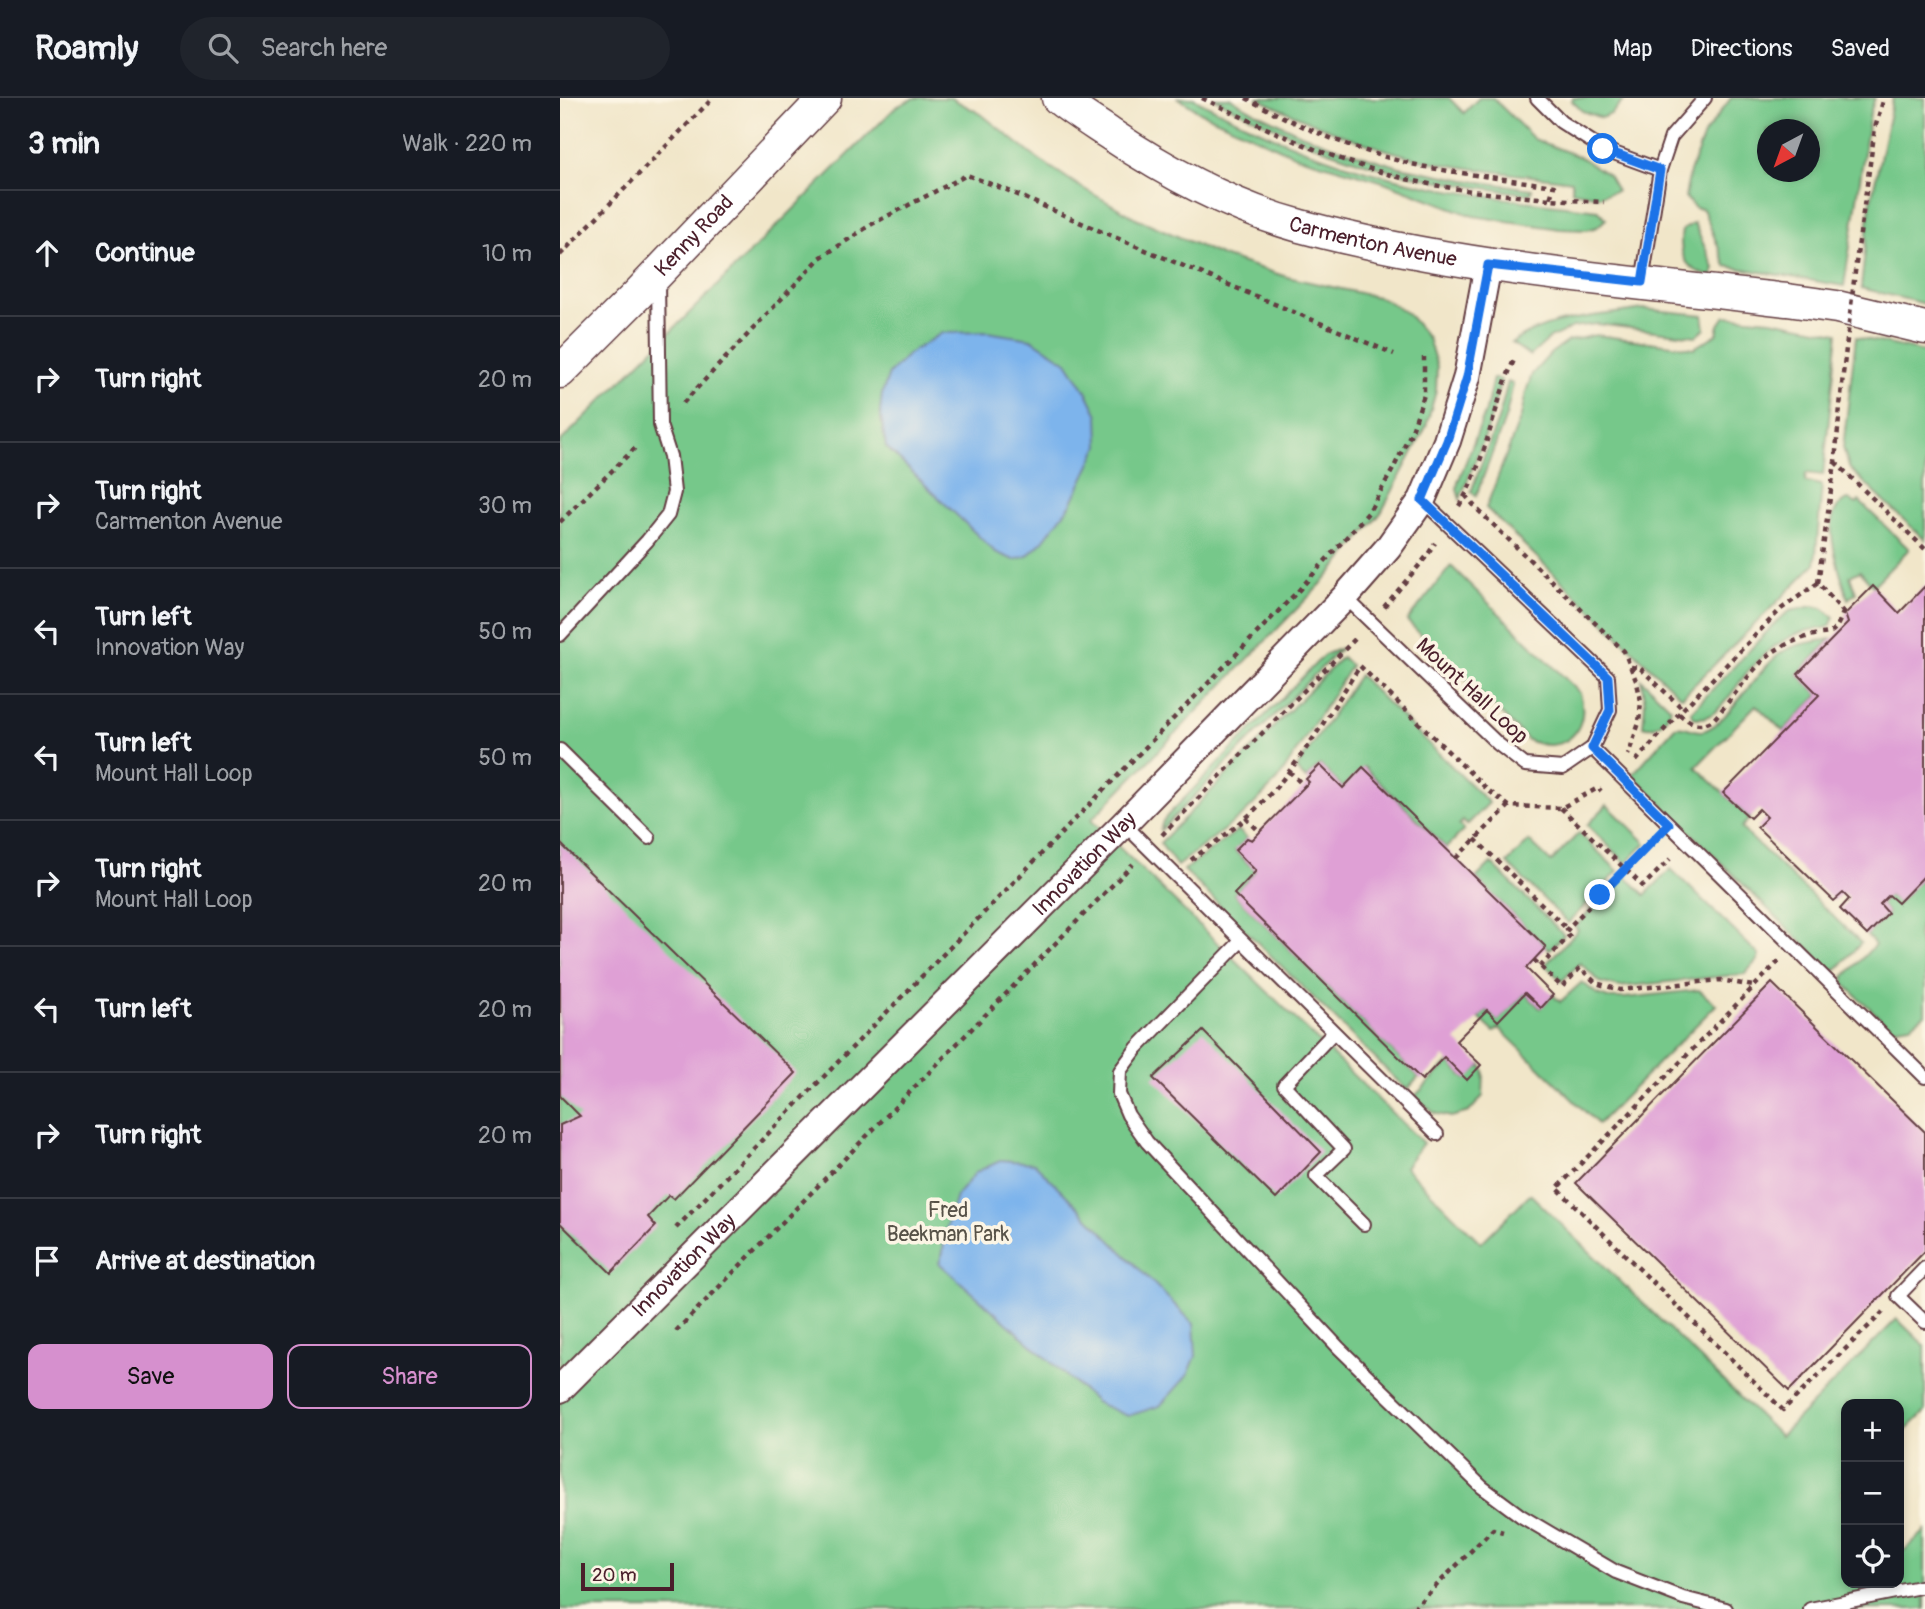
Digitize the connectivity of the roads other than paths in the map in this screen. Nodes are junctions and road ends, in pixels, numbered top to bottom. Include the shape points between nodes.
1 (825, 98) edge
2 (1058, 98) edge
3 (1537, 98) edge
4 (1705, 98) edge
5 (1660, 170) junction
6 (1488, 265) junction
7 (658, 272) junction
8 (1642, 282) junction
9 (1925, 328) edge
10 (560, 372) edge
11 (1422, 500) junction
12 (1345, 597) junction
13 (560, 635) edge
14 (1592, 748) junction
15 (560, 750) edge
16 (1125, 824) junction
17 (649, 838) dead end
18 (1241, 941) junction
19 (1334, 1032) junction
20 (1925, 1077) edge
21 (1437, 1133) dead end
22 (1364, 1224) dead end
23 (1925, 1268) edge
24 (1925, 1322) edge
25 (560, 1389) edge
26 (1925, 1586) edge
27 (1726, 1609) edge
28 (1810, 1609) edge

1 - 7 street, Kenny Road
2 - 6 street, Carmenton Avenue via 1180,176 1243,205 1299,226
3 - 5 lane via 1561,122 1603,149
4 - 5 lane via 1671,137
5 - 8 lane
6 - 8 street, Carmenton Avenue
6 - 11 street, Innovation Way via 1467,377
7 - 10 street, Kenny Road
7 - 13 lane via 660,425 674,492 668,515
8 - 9 street, Carmenton Avenue via 1837,307
11 - 12 street, Innovation Way
11 - 14 lane via 1608,677 1610,710
12 - 14 lane, Mount Hall Loop via 1497,744 1525,765 1563,768
12 - 16 street, Innovation Way
14 - 20 lane
15 - 17 lane
16 - 18 lane
16 - 25 street, Innovation Way
18 - 19 lane
18 - 27 lane via 1120,1071 1119,1094 1147,1142 1339,1348 1482,1487 1521,1516 1616,1572
19 - 21 lane
19 - 22 lane via 1284,1085 1344,1149 1316,1176
23 - 24 lane via 1898,1296
26 - 28 lane

